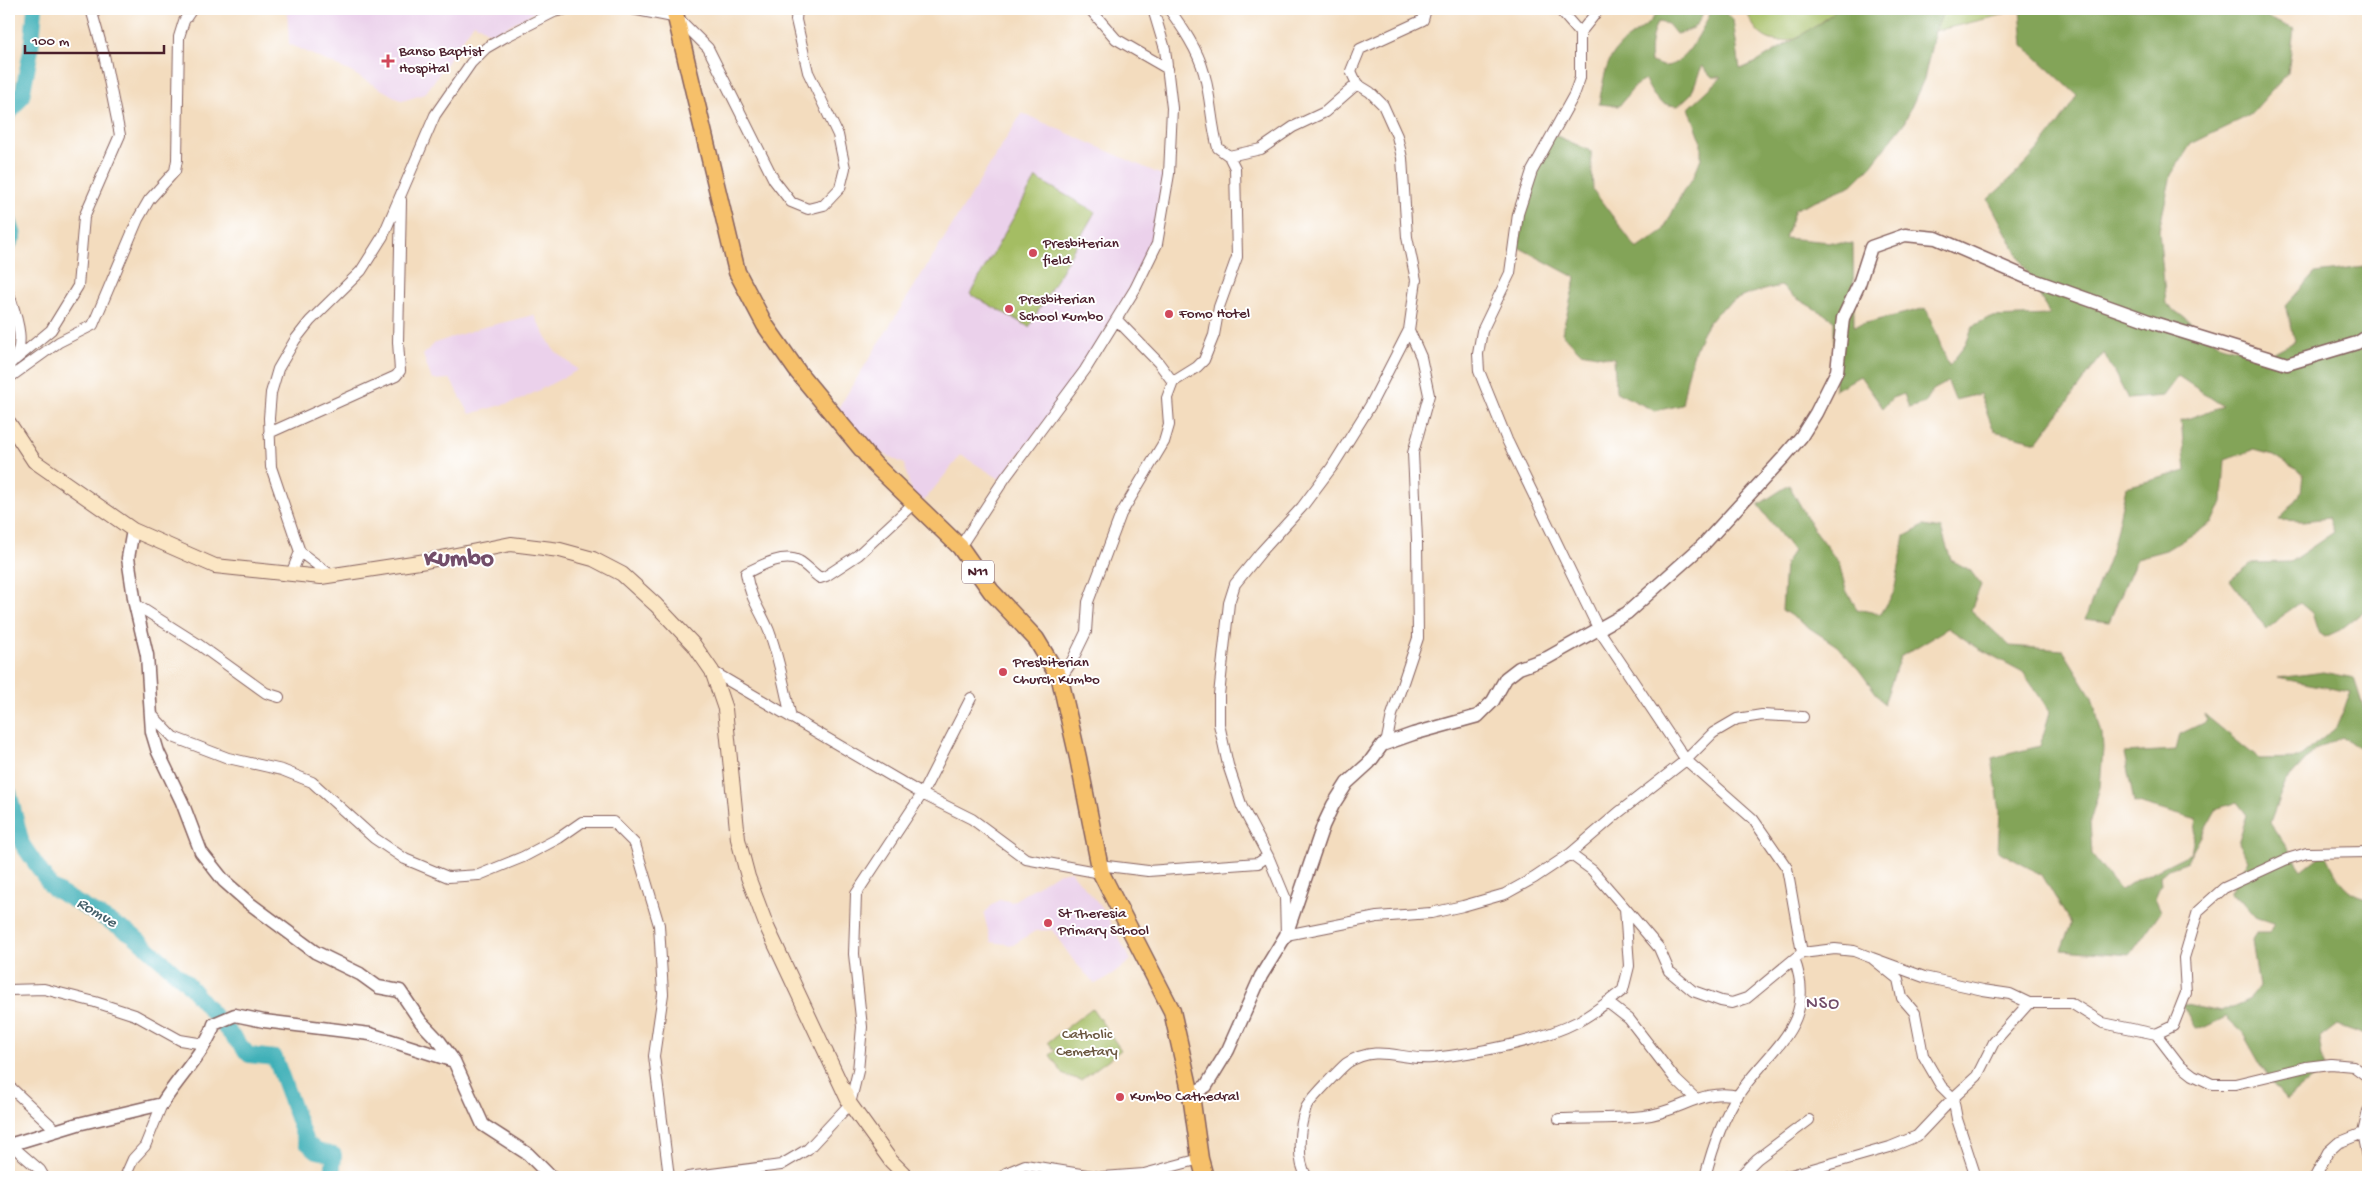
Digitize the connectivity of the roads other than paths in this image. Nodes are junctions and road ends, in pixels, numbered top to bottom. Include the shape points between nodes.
1 (91, 9) edge
2 (192, 9) edge
3 (567, 9) edge
4 (632, 9) edge
5 (797, 9) edge
6 (1090, 9) edge
7 (1153, 9) edge
8 (1169, 9) edge
9 (1426, 9) edge
10 (1559, 9) edge
11 (1599, 9) edge
12 (676, 13) edge
13 (1580, 34) junction
14 (1168, 69) junction
15 (1357, 84) junction
16 (1229, 156) junction
17 (401, 194) junction
18 (9, 294) edge
19 (1117, 320) junction
20 (1409, 330) junction
21 (2368, 336) edge
22 (12, 363) edge
23 (9, 378) edge
24 (1173, 382) junction
25 (9, 423) edge
26 (269, 433) junction
27 (913, 504) junction
28 (133, 530) junction
29 (960, 547) junction
30 (300, 552) junction
31 (291, 574) junction
32 (332, 576) junction
33 (135, 604) junction
34 (1599, 630) junction
35 (712, 670) junction
36 (1060, 679) junction
37 (279, 697) dead end
38 (971, 698) dead end
39 (152, 715) junction
40 (1803, 717) dead end
41 (791, 718) junction
42 (1386, 744) junction
43 (1686, 760) junction
44 (922, 794) junction
45 (2368, 852) edge
46 (1570, 854) junction
47 (1268, 856) junction
48 (1100, 869) junction
49 (1625, 908) junction
50 (1286, 935) junction
51 (1798, 956) junction
52 (1872, 958) junction
53 (9, 990) edge
54 (1607, 1002) junction
55 (2030, 1003) junction
56 (2156, 1034) junction
57 (204, 1044) junction
58 (454, 1061) junction
59 (2368, 1077) edge
60 (9, 1086) edge
61 (1191, 1095) junction
62 (1738, 1096) junction
63 (1695, 1098) junction
64 (1953, 1098) junction
65 (162, 1104) junction
66 (850, 1104) junction
67 (2368, 1111) edge
68 (1559, 1119) dead end
69 (1809, 1120) dead end
70 (57, 1131) junction
71 (2363, 1133) junction
72 (10, 1145) edge
73 (2368, 1157) edge
74 (1200, 1159) junction
75 (44, 1177) edge
76 (124, 1177) edge
77 (551, 1177) edge
78 (669, 1177) edge
79 (688, 1177) edge
80 (907, 1177) edge
81 (1004, 1177) edge
82 (1101, 1177) edge
83 (1205, 1177) edge
84 (1308, 1177) edge
85 (1705, 1177) edge
86 (1739, 1177) edge
87 (1784, 1177) edge
88 (1976, 1177) edge
89 (2315, 1177) edge

1 - 22 street via 120,136 84,217 78,286 51,330
2 - 23 street via 179,37 177,160 174,171 149,200 138,219 93,324 59,342
3 - 17 street via 505,36 471,63 435,115
4 - 12 street
5 - 12 street via 796,20 808,72 838,135 845,168 840,188 824,205 808,209 791,202 774,180 708,48
6 - 14 street via 1116,39
7 - 14 street
8 - 16 street via 1200,60 1218,148
9 - 15 street via 1423,20 1360,48 1351,71
10 - 13 street
11 - 13 street
12 - 27 highway, N11 via 737,272 765,325 798,372 874,464
13 - 34 street via 1581,66 1577,86 1532,170 1518,214 1510,273 1482,331 1478,354 1479,371 1507,440
14 - 19 street via 1172,108 1169,174 1157,244
15 - 16 street via 1325,112 1293,127 1261,149
15 - 20 street via 1383,105 1397,136 1402,158 1407,237 1416,280
16 - 24 street via 1235,168 1237,185 1237,257 1204,360
17 - 26 street via 383,236 361,271 310,321 278,370 271,393
17 - 26 street via 400,371 396,376
18 - 22 street via 20,343
19 - 24 street
19 - 29 street
20 - 42 street via 1421,357 1429,395 1413,453 1418,638 1392,715
20 - 47 street via 1370,406 1332,467 1235,584 1229,603 1219,724 1242,807
21 - 34 street via 2357,343 2287,364 2157,324 2028,278 1936,238 1905,235 1888,239 1871,247 1843,318 1836,371 1801,437 1703,545 1627,613
24 - 36 street via 1167,398 1169,425 1164,442 1121,514 1088,602 1086,632
25 - 28 main road via 34,461
26 - 30 street via 271,467
27 - 29 highway, N11
27 - 41 street via 858,556 826,576 820,578 798,560 786,559 766,563 746,573 752,601 771,639
28 - 31 main road via 215,566
28 - 33 street via 128,558
29 - 36 highway, N11 via 991,591 1036,639
30 - 31 street
30 - 32 street
31 - 32 main road via 321,578
32 - 35 main road via 426,561 503,544 593,558 622,574 656,605
33 - 37 street via 266,693
33 - 39 street via 147,655
34 - 42 street via 1547,658 1519,668 1506,678 1493,701 1478,716
34 - 43 street
35 - 41 street
35 - 66 main road via 725,709 738,839 748,877 767,927
36 - 48 highway, N11
38 - 44 street
39 - 58 street via 152,732 158,752 201,852 224,881 314,952 360,974 378,987 400,991
39 - 78 street via 174,737 228,758 282,770 312,782 374,838 405,859 448,877 479,875 514,861 582,822 613,822 634,844 659,925 663,994 654,1056
40 - 43 street via 1762,715 1737,719 1713,733
41 - 44 street
42 - 50 street via 1347,783 1333,804 1322,826
43 - 46 street
43 - 51 street via 1752,819 1787,868
44 - 48 street via 972,819 1026,859
44 - 66 street via 856,894 854,954 862,1027 858,1071
45 - 56 street via 2308,853 2287,859 2224,888 2198,911 2184,958 2186,993 2173,1026
46 - 49 street via 1592,870
46 - 50 street via 1504,894 1463,906 1431,913 1377,917
47 - 48 street via 1258,863 1148,871
47 - 50 street via 1285,897
48 - 61 highway, N11 via 1172,1011
49 - 51 street via 1654,941 1669,971 1693,991 1710,998 1732,1003 1747,998
49 - 54 street via 1629,966 1622,990
50 - 61 street via 1261,976 1228,1050 1206,1086
51 - 52 street via 1836,949
51 - 62 street via 1801,978 1798,1014 1787,1036
52 - 55 street via 1924,978 2010,994
52 - 64 street via 1898,979 1902,998 1915,1013 1923,1055 1941,1086
53 - 57 street via 44,989 95,1002 135,1015 180,1040
54 - 63 street via 1629,1019 1676,1080
54 - 84 street via 1550,1034 1482,1050 1430,1058 1377,1052 1347,1063 1306,1106 1298,1154 1302,1171
55 - 56 street via 2071,1003 2103,1023
55 - 64 street via 1994,1042 1977,1076
56 - 59 street via 2179,1064 2212,1084 2235,1084 2331,1064 2352,1066
57 - 58 street via 211,1036 214,1024 235,1015 370,1034
57 - 65 street
58 - 77 street via 483,1125 528,1154
60 - 70 street
61 - 74 highway, N11
62 - 63 street via 1729,1093
62 - 85 street via 1710,1156
63 - 68 street via 1646,1116
64 - 87 street via 1917,1136 1890,1147
64 - 88 street
65 - 70 street
65 - 76 street via 145,1146 133,1159
66 - 79 street via 808,1149 782,1166
66 - 80 main road via 891,1161
67 - 71 street
69 - 86 street via 1757,1159
70 - 72 street
71 - 73 street
71 - 89 street via 2338,1143 2328,1152
72 - 75 street
74 - 82 street via 1144,1174
74 - 83 highway, N11
81 - 82 street via 1025,1165

